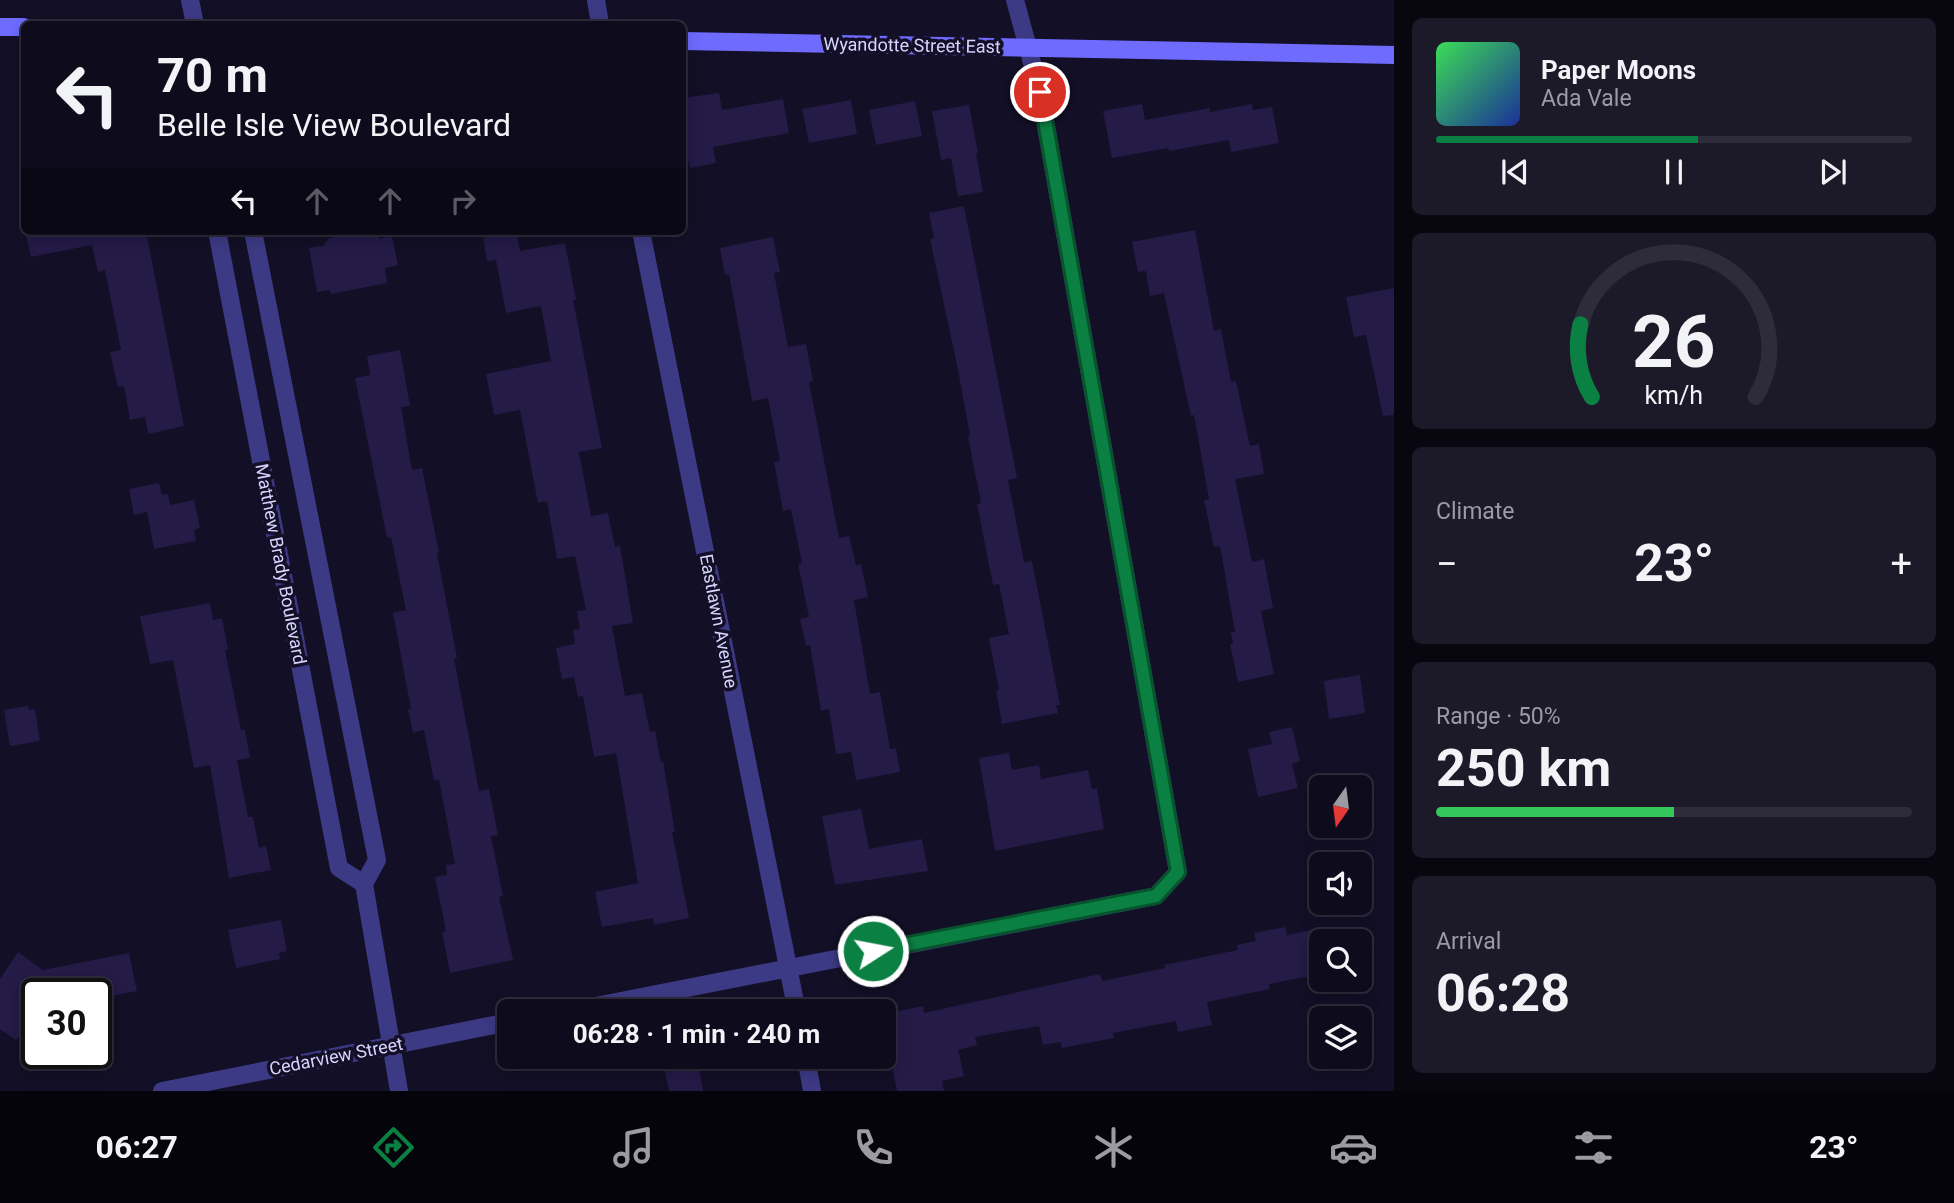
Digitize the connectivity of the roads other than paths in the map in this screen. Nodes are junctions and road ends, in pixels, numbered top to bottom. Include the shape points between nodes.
1 (190, 0) edge
2 (596, 0) edge
3 (1016, 0) edge
4 (194, 21) edge
5 (600, 21) edge
6 (0, 27) edge
7 (21, 27) edge
8 (686, 41) edge
9 (1029, 48) junction
10 (1394, 55) edge
11 (218, 235) edge
12 (254, 235) edge
13 (642, 235) edge
14 (364, 884) junction
15 (788, 967) junction
16 (629, 999) edge
17 (794, 999) edge
18 (497, 1024) edge
19 (390, 1046) junction
20 (808, 1069) edge
21 (162, 1091) edge
22 (399, 1091) edge
23 (813, 1091) edge

1 - 4 street
2 - 5 street
3 - 9 street
6 - 7 main road
8 - 9 main road, Wyandotte Street East
9 - 10 main road, Wyandotte Street East
9 - 15 street via 1178,872 1156,896
11 - 14 street, Matthew Brady Boulevard via 339,869
12 - 14 street, Matthew Brady Boulevard via 377,860
13 - 15 street, Eastlawn Avenue
14 - 19 street, Matthew Brady Boulevard
15 - 16 street
15 - 17 street, Eastlawn Avenue
18 - 19 street, Cedarview Street
19 - 21 street, Cedarview Street
19 - 22 street, Matthew Brady Boulevard
20 - 23 street

